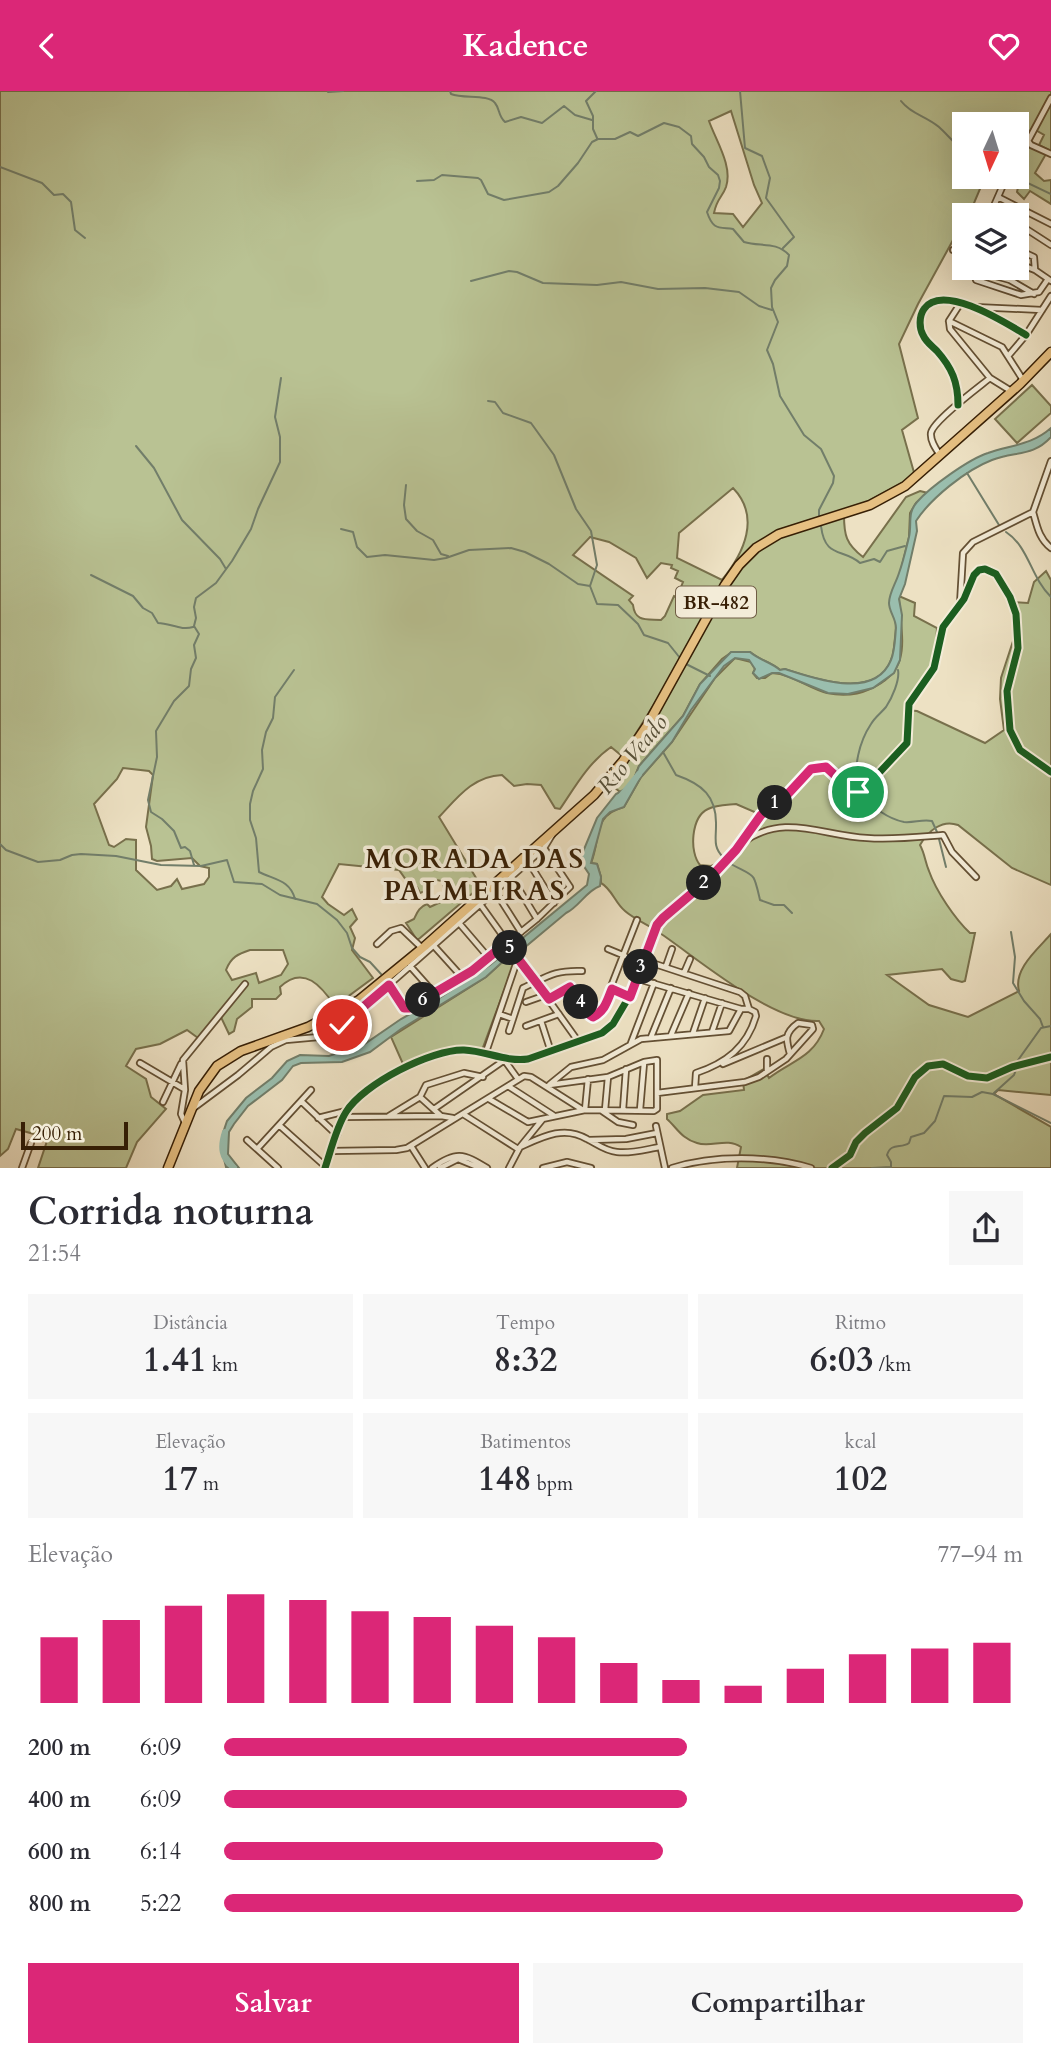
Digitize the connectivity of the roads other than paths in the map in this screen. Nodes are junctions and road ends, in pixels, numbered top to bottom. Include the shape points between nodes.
1 (1051, 98) edge
2 (1051, 154) edge
3 (1001, 189) edge
4 (998, 197) junction
5 (995, 203) edge
6 (1051, 225) edge
7 (1029, 230) edge
8 (1051, 244) edge
9 (1029, 255) edge
10 (1029, 268) edge
11 (1035, 270) junction
12 (978, 280) edge
13 (1007, 280) edge
14 (1049, 280) edge
15 (1035, 294) junction
16 (1051, 296) edge
17 (960, 303) junction
18 (973, 307) junction
19 (1043, 310) junction
20 (949, 321) junction
21 (1026, 335) junction
22 (1051, 352) edge
23 (1009, 355) junction
24 (990, 378) junction
25 (1023, 380) junction
26 (1012, 391) junction
27 (958, 405) junction
28 (940, 455) junction
29 (1051, 461) edge
30 (1033, 512) junction
31 (1051, 548) edge
32 (960, 604) junction
33 (1051, 772) edge
34 (555, 831) junction
35 (739, 845) junction
36 (544, 848) junction
37 (528, 862) junction
38 (511, 876) junction
39 (976, 877) dead end
40 (495, 891) junction
41 (554, 903) junction
42 (480, 904) junction
43 (537, 919) junction
44 (637, 920) dead end
45 (459, 923) junction
46 (521, 932) junction
47 (377, 944) dead end
48 (508, 945) junction
49 (434, 946) junction
50 (422, 948) junction
51 (608, 949) dead end
52 (672, 949) dead end
53 (625, 956) junction
54 (489, 958) junction
55 (518, 958) junction
56 (690, 959) dead end
57 (643, 960) junction
58 (410, 965) junction
59 (666, 966) junction
60 (582, 971) dead end
61 (684, 973) junction
62 (462, 977) junction
63 (638, 979) junction
64 (538, 983) junction
65 (654, 983) junction
66 (245, 984) dead end
67 (389, 985) junction
68 (671, 988) junction
69 (612, 989) junction
70 (434, 993) junction
71 (689, 993) junction
72 (547, 997) junction
73 (630, 997) junction
74 (705, 997) junction
75 (526, 1002) dead end
76 (722, 1003) junction
77 (741, 1009) junction
78 (749, 1009) junction
79 (499, 1014) junction
80 (559, 1014) junction
81 (513, 1019) junction
82 (541, 1021) junction
83 (526, 1026) dead end
84 (509, 1031) dead end
85 (712, 1031) junction
86 (692, 1033) junction
87 (671, 1035) junction
88 (651, 1037) junction
89 (785, 1038) junction
90 (578, 1041) junction
91 (631, 1044) junction
92 (486, 1052) junction
93 (551, 1052) junction
94 (790, 1054) junction
95 (1051, 1057) edge
96 (768, 1059) dead end
97 (506, 1060) junction
98 (644, 1062) junction
99 (140, 1063) dead end
100 (182, 1063) junction
101 (716, 1067) junction
102 (626, 1069) junction
103 (767, 1071) junction
104 (483, 1077) junction
105 (521, 1077) junction
106 (608, 1077) junction
107 (588, 1079) junction
108 (172, 1081) junction
109 (508, 1086) junction
110 (548, 1086) junction
111 (695, 1088) junction
112 (185, 1090) junction
113 (311, 1090) dead end
114 (657, 1093) junction
115 (420, 1097) junction
116 (489, 1099) junction
117 (301, 1101) junction
118 (163, 1102) dead end
119 (191, 1109) junction
120 (434, 1109) junction
121 (347, 1110) junction
122 (584, 1110) junction
123 (603, 1110) junction
124 (621, 1110) junction
125 (640, 1111) junction
126 (463, 1114) junction
127 (553, 1115) junction
128 (389, 1116) junction
129 (440, 1116) junction
130 (343, 1117) junction
131 (318, 1118) junction
132 (453, 1118) junction
133 (544, 1119) junction
134 (618, 1122) junction
135 (185, 1124) junction
136 (279, 1125) junction
137 (633, 1125) dead end
138 (656, 1126) dead end
139 (657, 1133) junction
140 (337, 1135) junction
141 (247, 1140) dead end
142 (589, 1140) junction
143 (31, 1143) dead end
144 (411, 1146) junction
145 (660, 1147) junction
146 (519, 1148) junction
147 (257, 1149) junction
148 (331, 1151) junction
149 (325, 1167) edge
150 (22, 1168) edge
151 (168, 1168) edge
152 (278, 1168) edge
153 (425, 1168) edge
154 (432, 1168) edge
155 (440, 1168) edge
156 (480, 1168) edge
157 (487, 1168) edge
158 (509, 1168) edge
159 (542, 1168) edge
160 (591, 1168) edge
161 (665, 1168) edge
162 (671, 1168) edge
163 (811, 1168) edge
164 (832, 1168) edge

1 - 2 street via 1028,141
3 - 4 street
4 - 5 street
4 - 6 street
7 - 8 street
9 - 11 street via 1034,257
10 - 11 street
11 - 14 street
12 - 15 street via 1021,295
13 - 15 street
14 - 15 street
16 - 19 street
17 - 18 street
17 - 20 street
17 - 27 street via 939,299 927,305 920,316 922,334 955,375
18 - 19 street
18 - 21 street
19 - 21 street
20 - 23 street via 997,343
20 - 24 street via 950,329
21 - 23 street
22 - 25 highway, BR-482
23 - 25 street
24 - 26 street
24 - 27 street
25 - 26 highway, BR-482
26 - 28 highway, BR-482
27 - 28 street via 931,434
28 - 34 highway, BR-482 via 890,495 779,534 738,565 623,761
29 - 30 street
30 - 31 street via 1038,532
30 - 32 street via 966,547 961,560
32 - 33 street via 974,575 985,569 996,574 1010,597 1018,640 1008,683 1010,730 1020,750
32 - 35 street via 940,633 934,668 909,704 908,738 899,753 858,792 826,767 811,769 761,815
34 - 36 street
34 - 50 highway, BR-482
35 - 39 street via 782,826 867,838 943,835
35 - 57 street via 657,925
36 - 37 street
36 - 41 street via 569,885
37 - 38 street
37 - 41 street
38 - 40 street
38 - 43 street
40 - 42 street
40 - 46 street
41 - 43 street
42 - 45 street
42 - 48 street
43 - 46 street
44 - 53 street
45 - 49 street
45 - 54 street
46 - 48 street
47 - 50 street via 401,928
48 - 54 street
48 - 55 street
49 - 58 street
49 - 62 street
50 - 119 highway, BR-482 via 347,1008 224,1060 203,1083
51 - 53 street
52 - 59 street
53 - 69 street
54 - 62 street
55 - 64 street
55 - 79 street
56 - 61 street
57 - 59 street
57 - 63 street
58 - 67 street
58 - 70 street
59 - 61 street
60 - 64 street via 555,972
61 - 78 street via 742,993
62 - 70 street
63 - 65 street
63 - 73 street
64 - 72 street
64 - 81 street via 524,987
65 - 68 street
65 - 91 street
66 - 100 street
67 - 70 street via 404,1008
67 - 119 street via 330,1033 271,1047
68 - 71 street
68 - 88 street
69 - 72 street via 604,1009 593,1017 570,987
69 - 73 street
71 - 74 street
71 - 87 street
72 - 75 street
72 - 80 street
73 - 90 street via 607,1030
74 - 76 street
74 - 86 street
76 - 77 street
76 - 85 street
77 - 78 street
77 - 85 street via 729,1031
78 - 101 street via 756,1014 746,1037
79 - 81 street
79 - 92 street
80 - 82 street
80 - 90 street
81 - 84 street
82 - 83 street
82 - 93 street
85 - 86 street
86 - 87 street
87 - 88 street
88 - 91 street
89 - 94 street
89 - 94 street via 798,1023 813,1027
89 - 101 street
90 - 93 street
91 - 110 street via 603,1060 571,1067
92 - 97 street
92 - 121 street via 460,1050 423,1059 363,1094
93 - 97 street
94 - 103 street
95 - 164 street via 987,1078 968,1076 943,1064 928,1066 915,1077 897,1108
96 - 103 street
97 - 104 street
97 - 105 street
98 - 102 street
98 - 114 street via 656,1060
98 - 125 street
99 - 108 street
100 - 108 street
100 - 112 street
101 - 111 street via 696,1073
102 - 106 street
102 - 124 street
103 - 111 street via 745,1083
104 - 115 street via 467,1073 442,1079 425,1086
104 - 120 street
105 - 109 street
105 - 110 street
106 - 107 street
106 - 123 street
107 - 110 street
107 - 122 street
108 - 112 street
108 - 118 street
109 - 116 street
109 - 127 street
110 - 122 street
111 - 114 street
112 - 135 street via 181,1114
113 - 117 street
114 - 125 street via 654,1111
115 - 120 street
115 - 128 street
116 - 126 street
116 - 133 street via 527,1122
117 - 131 street
117 - 136 street
119 - 135 highway, BR-482
120 - 129 street
121 - 130 street
121 - 131 street
122 - 123 street
122 - 127 street
123 - 124 street
123 - 134 street
124 - 125 street
124 - 134 street
126 - 132 street
126 - 146 street
127 - 133 street
128 - 129 street
128 - 130 street
129 - 132 street
130 - 140 street
131 - 140 street
132 - 144 street
133 - 146 street
134 - 137 street
135 - 151 highway, BR-482
136 - 147 street
136 - 149 street
138 - 139 street
139 - 142 street
139 - 145 street
140 - 148 street
141 - 147 street
142 - 145 street via 617,1153
142 - 146 street via 560,1132
143 - 150 street
144 - 148 street
144 - 153 street
145 - 161 street
146 - 158 street
147 - 152 street
148 - 149 street
154 - 157 street via 458,1155
155 - 156 street via 458,1159
159 - 160 street via 567,1162
162 - 163 street via 724,1158

